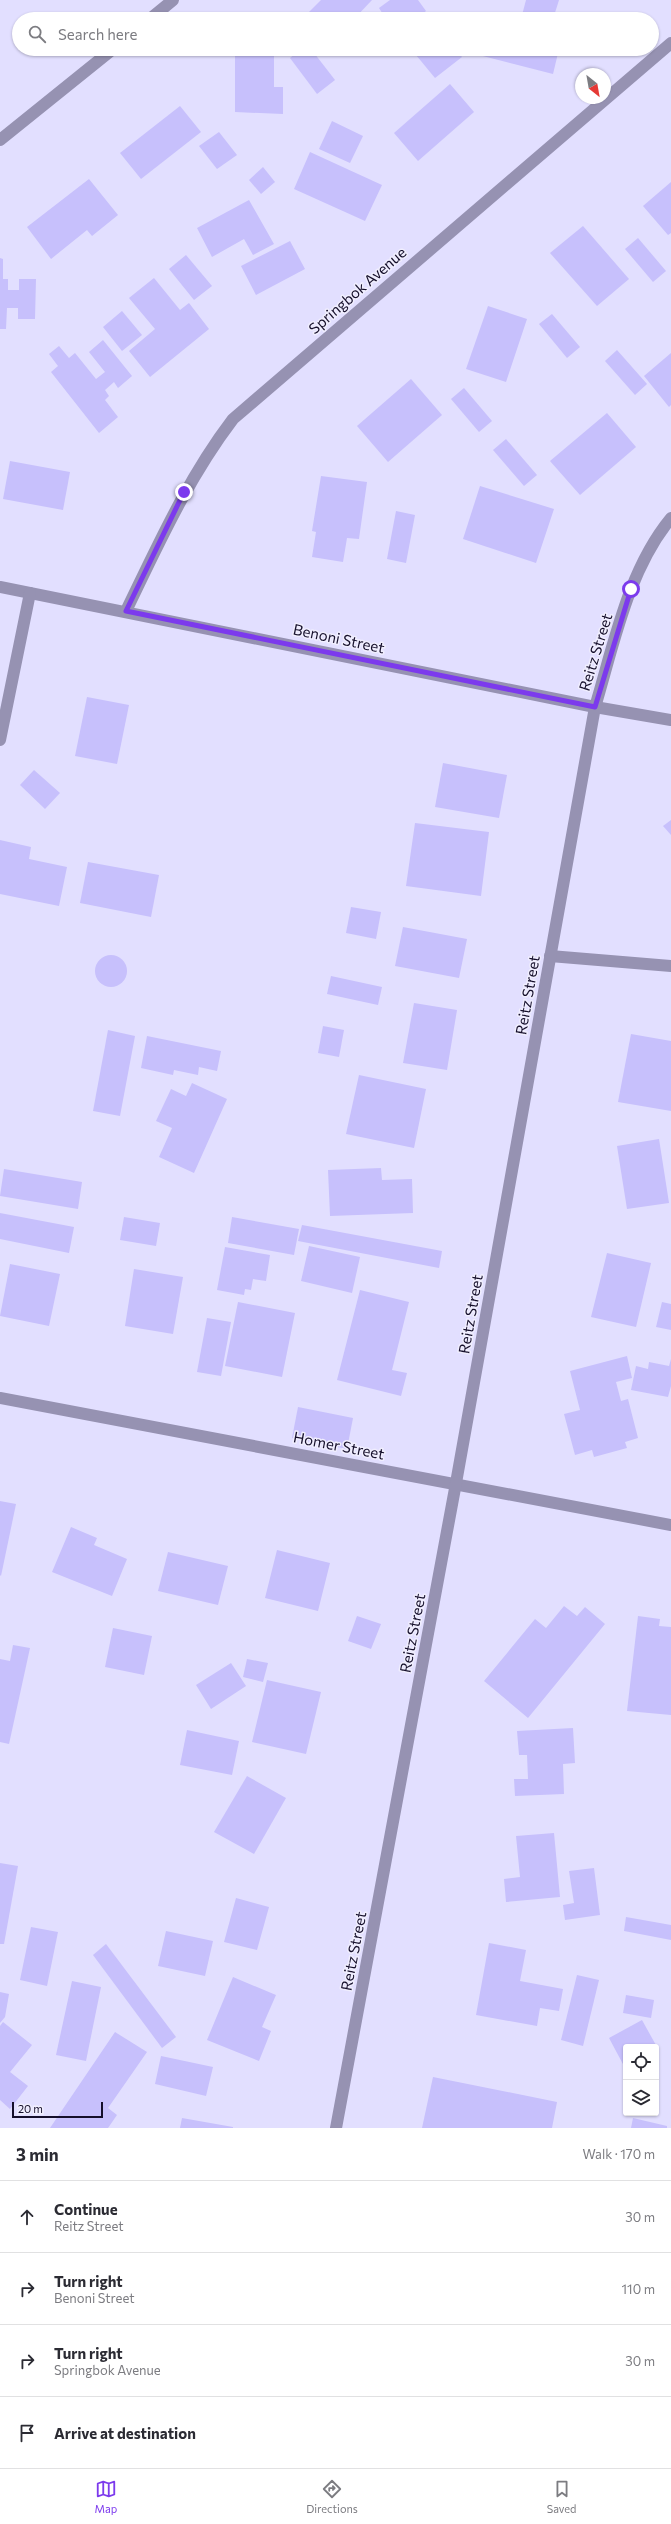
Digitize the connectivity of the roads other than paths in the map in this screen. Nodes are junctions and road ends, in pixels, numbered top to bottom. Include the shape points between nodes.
1 (173, 0) edge
2 (158, 12) edge
3 (671, 43) edge
4 (659, 53) edge
5 (103, 56) edge
6 (656, 56) edge
7 (0, 140) edge
8 (671, 518) edge
9 (0, 587) edge
10 (30, 593) junction
11 (126, 611) junction
12 (595, 707) junction
13 (671, 720) edge
14 (0, 740) edge
15 (550, 956) junction
16 (671, 966) edge
17 (0, 1398) edge
18 (456, 1484) junction
19 (671, 1525) edge
20 (336, 2128) edge

1 - 2 street
3 - 4 street, Springbok Avenue
5 - 7 street
6 - 11 street, Springbok Avenue via 233,419 208,452 184,492
8 - 12 street, Reitz Street via 655,538 631,589
9 - 10 street, Benoni Street
10 - 11 street, Benoni Street
10 - 14 street
11 - 12 street, Benoni Street
12 - 13 street, Benoni Street
12 - 15 street, Reitz Street
15 - 16 street
15 - 18 street, Reitz Street
17 - 18 street, Homer Street
18 - 19 street, Homer Street
18 - 20 street, Reitz Street

